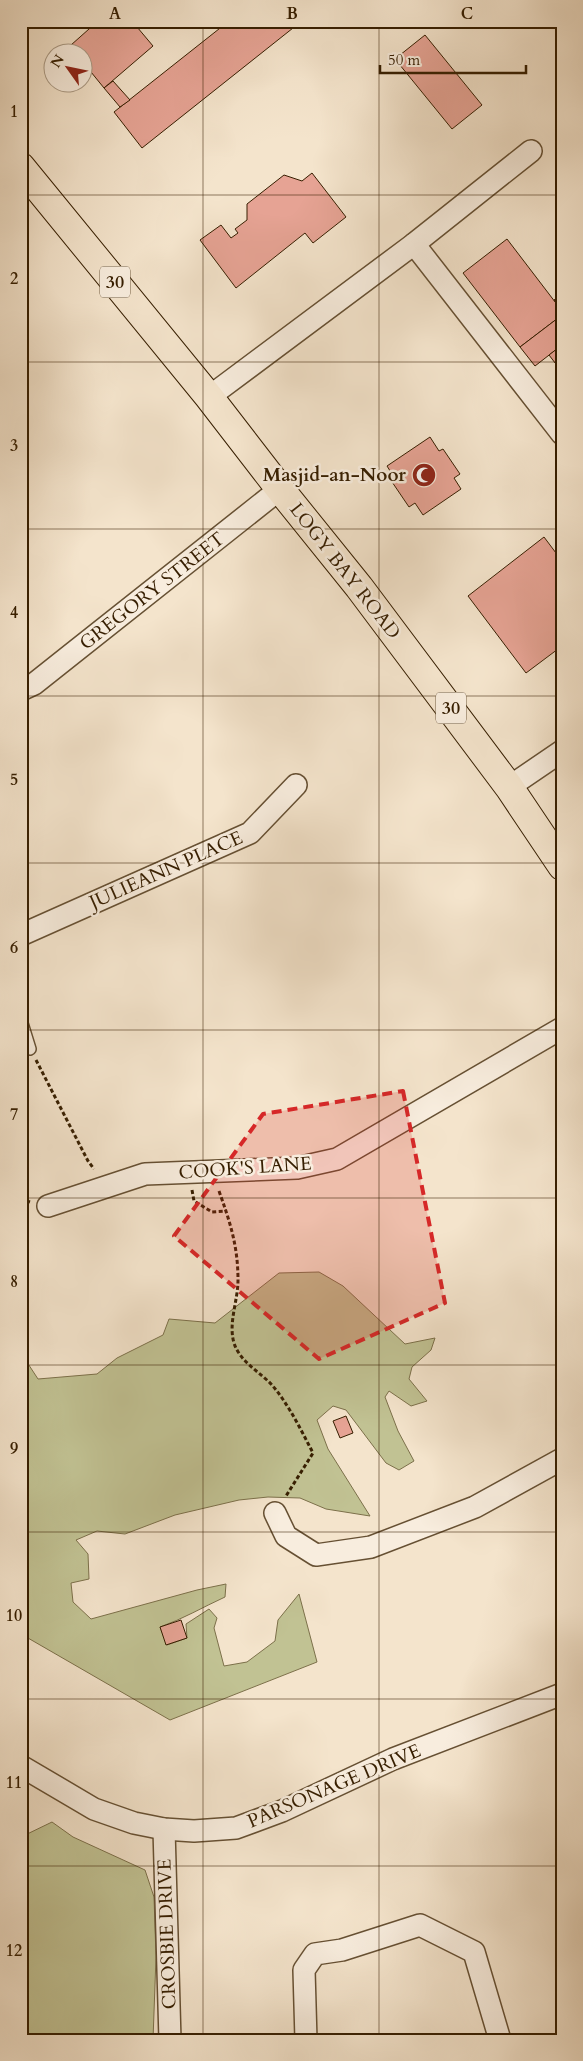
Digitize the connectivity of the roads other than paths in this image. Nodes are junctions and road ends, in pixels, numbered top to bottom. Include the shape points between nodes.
1 (531, 150) dead end
2 (21, 167) edge
3 (414, 244) junction
4 (209, 397) junction
5 (562, 434) edge
6 (280, 489) junction
7 (21, 690) edge
8 (562, 751) edge
9 (296, 785) dead end
10 (509, 786) junction
11 (562, 866) edge
12 (21, 935) edge
13 (21, 1020) edge
14 (562, 1028) edge
15 (30, 1049) road end
16 (48, 1206) dead end
17 (562, 1459) edge
18 (275, 1513) road end
19 (562, 1694) edge
20 (21, 1766) edge
21 (164, 1829) junction
22 (170, 2040) edge
23 (306, 2040) edge
24 (500, 2040) edge

1 - 3 street
2 - 4 main road, LOGY BAY ROAD / 30
3 - 4 street
3 - 5 street
4 - 6 main road, LOGY BAY ROAD / 30
6 - 7 street, GREGORY STREET via 34,684
6 - 10 main road, LOGY BAY ROAD / 30 via 359,587
8 - 10 street
9 - 12 street, JULIEANN PLACE via 250,833
10 - 11 main road, LOGY BAY ROAD / 30
13 - 15 lane
14 - 16 street, COOK'S LANE via 337,1159 297,1168 145,1174
17 - 18 street via 475,1507 371,1547 316,1555 286,1536
19 - 21 street, PARSONAGE DRIVE via 393,1759 282,1811 236,1828
20 - 21 street, PARSONAGE DRIVE via 94,1809
21 - 22 street, CROSBIE DRIVE
23 - 24 street via 304,1970 315,1954 342,1950 420,1925 474,1952

